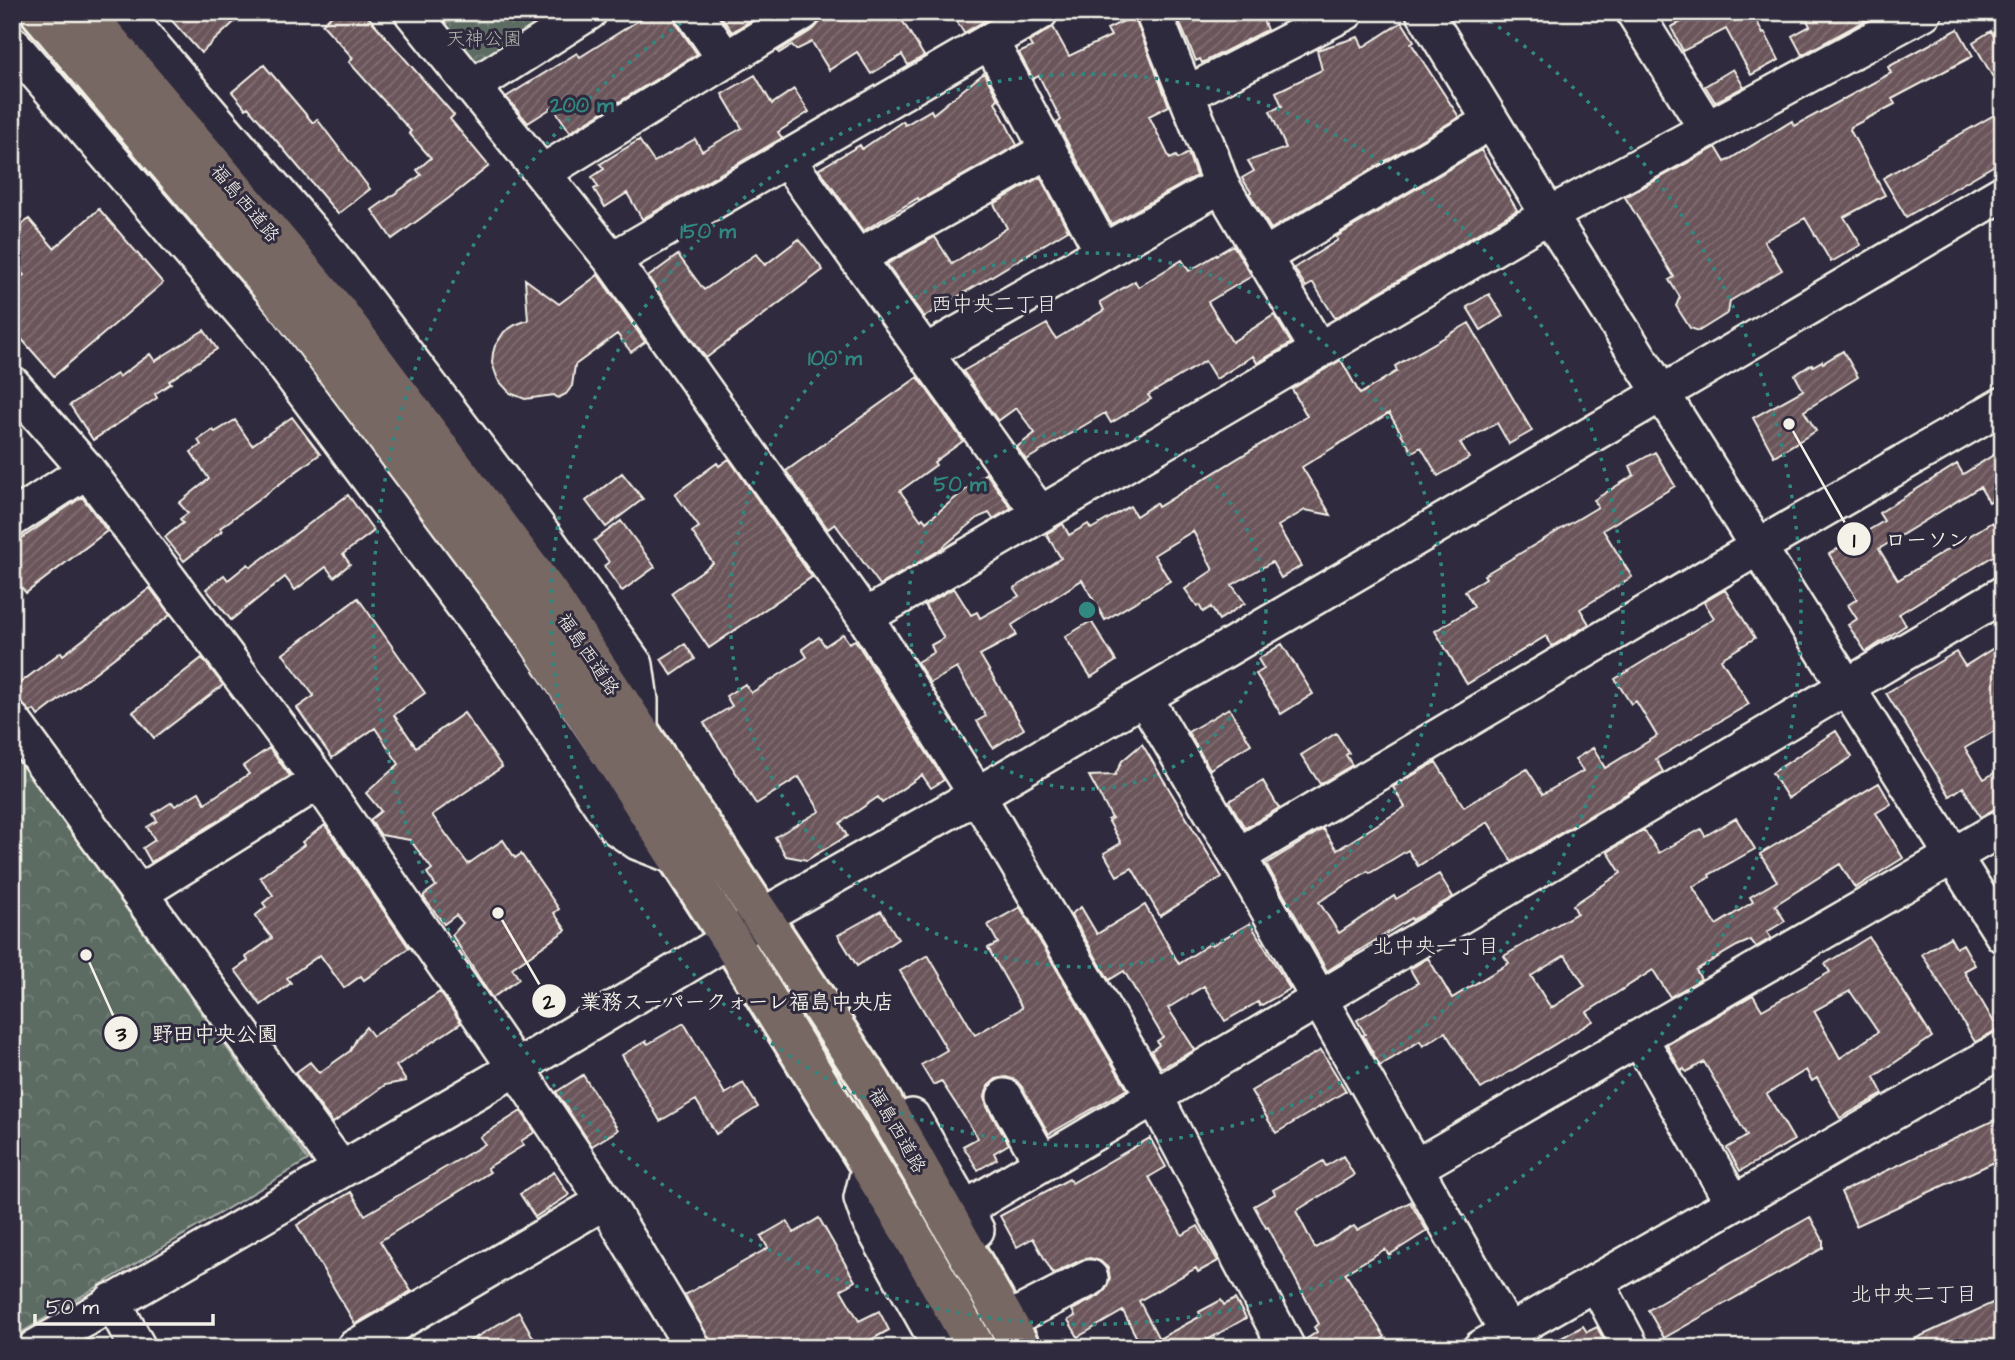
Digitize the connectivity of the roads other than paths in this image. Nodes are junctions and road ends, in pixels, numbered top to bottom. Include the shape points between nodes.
1 (40, 12) edge
2 (84, 12) edge
3 (123, 12) edge
4 (412, 12) edge
5 (589, 12) edge
6 (693, 12) edge
7 (803, 12) edge
8 (1040, 12) edge
9 (1153, 12) edge
10 (1346, 12) edge
11 (1424, 12) edge
12 (1634, 12) edge
13 (1924, 12) edge
14 (990, 41) junction
15 (12, 44) edge
16 (726, 60) junction
17 (472, 87) junction
18 (1187, 94) junction
19 (1491, 121) junction
20 (1707, 129) junction
21 (1048, 150) junction
22 (786, 158) junction
23 (541, 173) junction
24 (1221, 185) junction
25 (2003, 193) edge
26 (1549, 215) junction
27 (1103, 252) junction
28 (1263, 257) junction
29 (857, 258) junction
30 (612, 260) junction
31 (1318, 349) junction
32 (925, 353) junction
33 (12, 384) edge
34 (1661, 394) junction
35 (2003, 405) edge
36 (87, 470) junction
37 (1041, 514) junction
38 (12, 519) edge
39 (1758, 547) junction
40 (2003, 594) edge
41 (865, 617) junction
42 (1846, 687) junction
43 (1144, 697) junction
44 (12, 720) edge
45 (640, 731) junction
46 (319, 781) junction
47 (977, 795) junction
48 (2003, 827) edge
49 (1238, 856) junction
50 (1953, 856) junction
51 (677, 857) junction
52 (140, 892) junction
53 (763, 916) junction
54 (2003, 934) edge
55 (730, 939) junction
56 (1318, 1000) junction
57 (1640, 1040) junction
58 (2003, 1049) edge
59 (516, 1068) junction
60 (872, 1084) junction
61 (1004, 1097) dead end
62 (1155, 1097) junction
63 (1042, 1163) junction
64 (870, 1166) junction
65 (1416, 1167) junction
66 (341, 1169) junction
67 (605, 1201) junction
68 (1733, 1203) junction
69 (965, 1209) junction
70 (1090, 1278) dead end
71 (1596, 1282) junction
72 (112, 1301) junction
73 (1021, 1330) edge
74 (1494, 1340) edge
75 (35, 1348) edge
76 (138, 1348) edge
77 (355, 1348) edge
78 (693, 1348) edge
79 (941, 1348) edge
80 (976, 1348) edge
81 (1041, 1348) edge
82 (1287, 1348) edge
83 (1631, 1348) edge

1 - 51 highway, 福島西道路 via 322,352 533,633
2 - 45 highway, 福島西道路 via 336,310 548,593
3 - 45 street via 326,249 544,536 635,665
4 - 17 street
5 - 17 street
6 - 16 street
7 - 16 street
8 - 14 street
9 - 18 street
10 - 18 street
11 - 19 street
12 - 20 street
13 - 20 street
14 - 21 street
14 - 22 street
15 - 51 street via 261,334 506,662 617,827 638,842
16 - 23 street
17 - 23 street
18 - 24 street
19 - 26 street
19 - 28 street
20 - 26 street
21 - 27 street
21 - 29 street
22 - 29 street
22 - 30 street
23 - 30 street
24 - 27 street
24 - 28 street
25 - 34 street
26 - 31 street
26 - 34 street
27 - 32 street
28 - 31 street
29 - 32 street
30 - 41 street
31 - 37 street
32 - 37 street
33 - 36 street
34 - 39 street
34 - 43 street
35 - 39 street
36 - 38 street
36 - 46 street
37 - 41 street
39 - 42 street
39 - 49 street
40 - 42 street
41 - 47 street
42 - 50 street
42 - 56 street
43 - 47 street
43 - 49 street
44 - 52 street
45 - 53 highway, 福島西道路
46 - 52 street
46 - 59 street
47 - 53 street
47 - 62 street
48 - 50 street
49 - 56 street
50 - 54 street
50 - 57 street
51 - 55 highway, 福島西道路
52 - 66 street
53 - 55 street
53 - 60 highway, 福島西道路
55 - 59 street
55 - 64 highway, 福島西道路
56 - 62 street
56 - 65 street
57 - 65 street
57 - 68 street
58 - 68 street
59 - 66 street
59 - 67 street
60 - 69 street via 913,1117
60 - 73 highway, 福島西道路
61 - 63 street
62 - 63 street
62 - 82 street
63 - 69 street
64 - 79 street via 862,1198 869,1219
64 - 80 highway, 福島西道路
65 - 74 street
66 - 72 street
67 - 77 street
67 - 78 street
68 - 71 street
69 - 73 street
70 - 73 street
71 - 74 street
71 - 83 street
72 - 75 street
72 - 76 street
73 - 81 street

